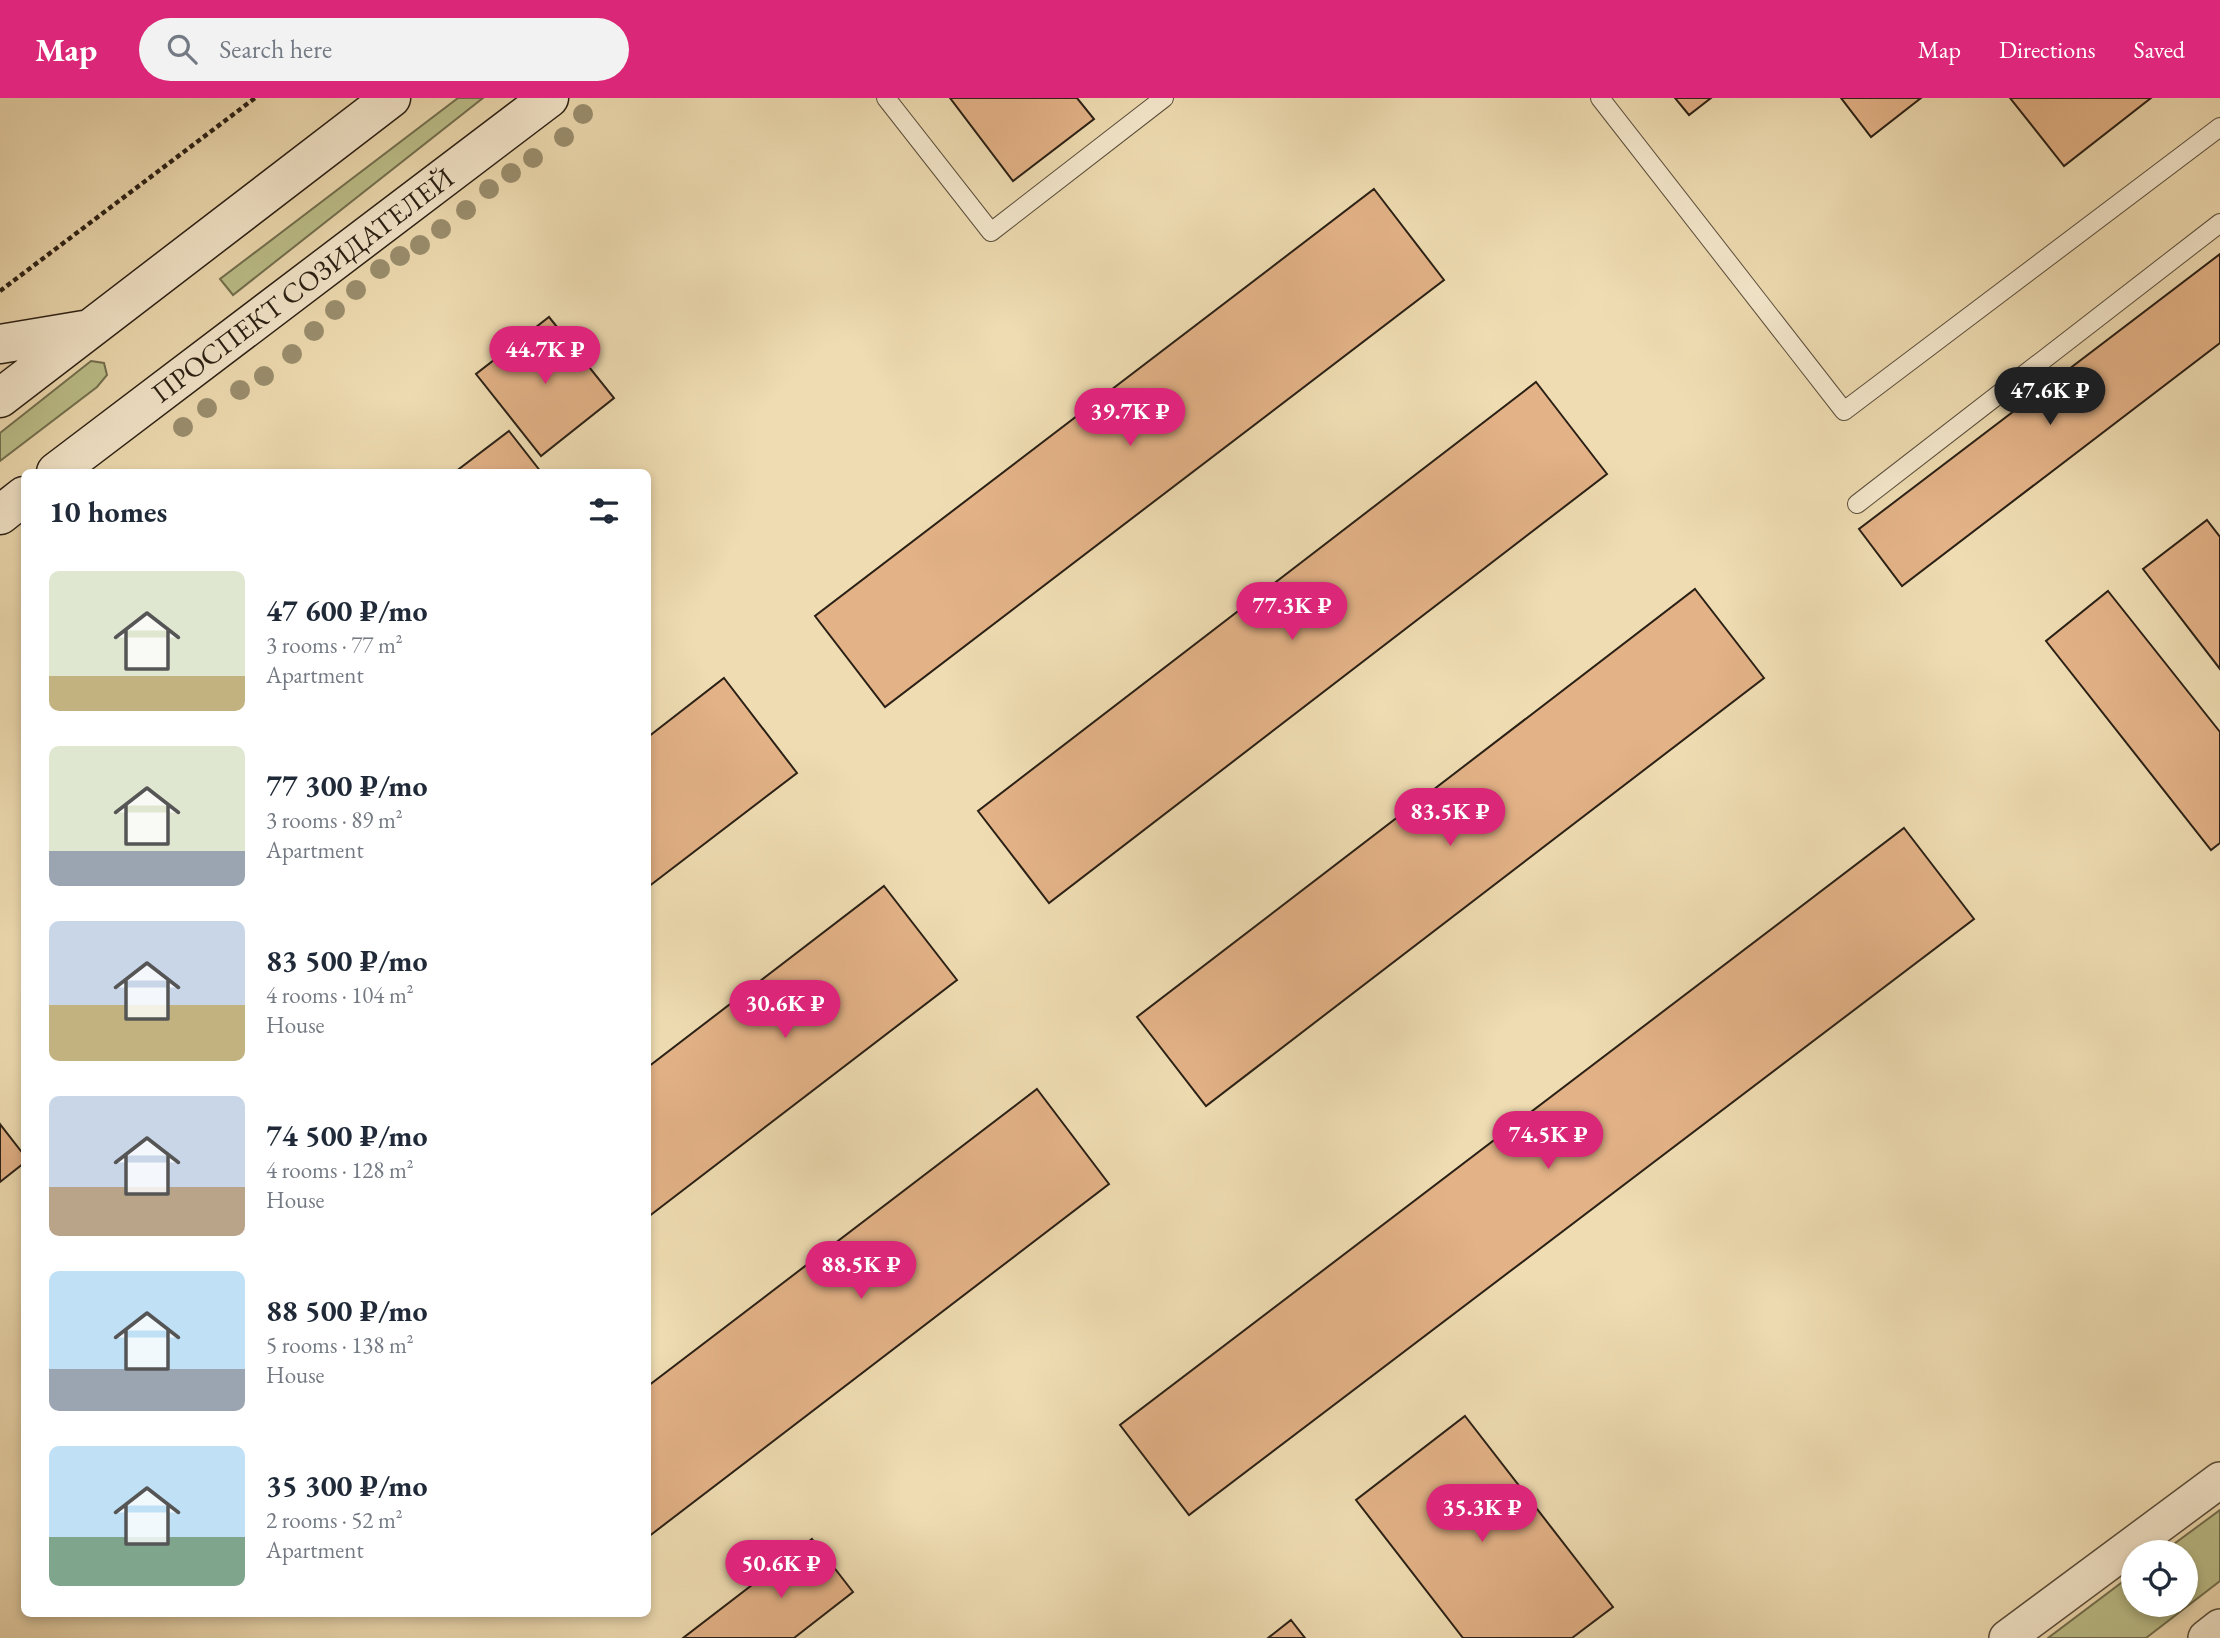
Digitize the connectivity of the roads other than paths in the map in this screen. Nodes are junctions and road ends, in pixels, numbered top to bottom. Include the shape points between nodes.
1 (391, 98) edge
2 (549, 98) edge
3 (886, 98) edge
4 (1164, 98) edge
5 (1600, 98) edge
6 (2220, 127) edge
7 (2220, 223) edge
8 (89, 329) junction
9 (0, 344) edge
10 (0, 398) edge
11 (60, 469) edge
12 (21, 498) edge
13 (1857, 504) dead end
14 (0, 515) edge
15 (2220, 1480) edge
16 (2220, 1627) edge
17 (2007, 1638) edge
18 (2206, 1638) edge

1 - 8 main road
2 - 11 main road, ПРОСПЕКТ СОЗИДАТЕЛЕЙ
3 - 4 lane via 991,232
5 - 6 lane via 1844,411
7 - 13 lane
8 - 9 main road
8 - 10 main road
12 - 14 main road
15 - 17 street
16 - 18 street

